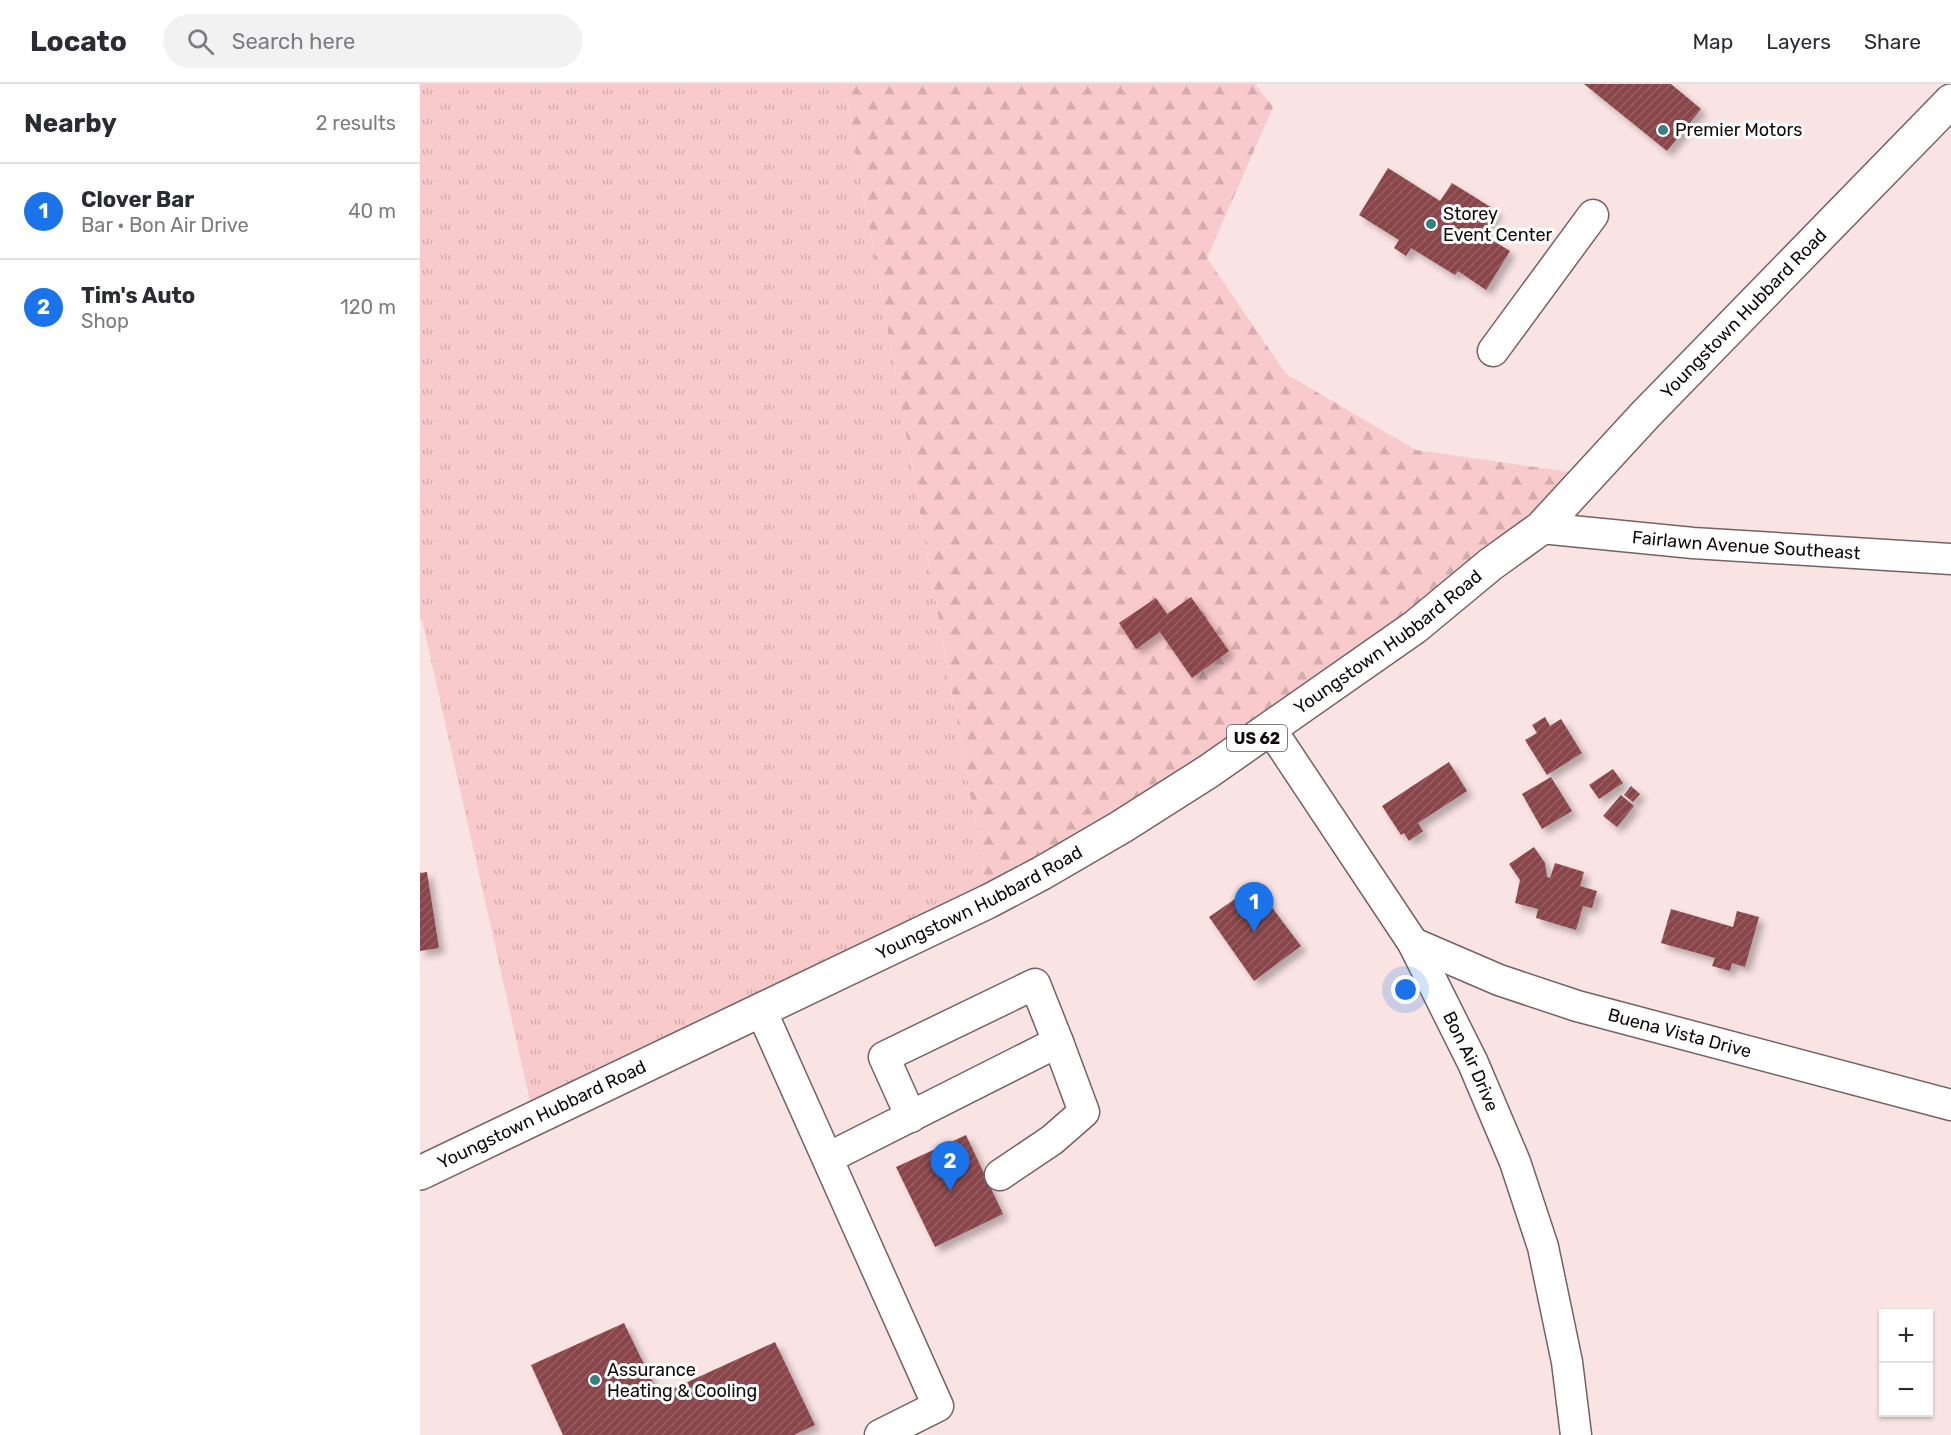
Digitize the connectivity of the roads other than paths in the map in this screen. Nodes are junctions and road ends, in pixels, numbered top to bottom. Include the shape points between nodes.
1 (1951, 101) edge
2 (1593, 214) dead end
3 (1493, 351) dead end
4 (1541, 528) junction
5 (1951, 559) edge
6 (1270, 729) junction
7 (1413, 943) junction
8 (762, 1010) junction
9 (1058, 1042) junction
10 (1951, 1105) edge
11 (911, 1117) junction
12 (828, 1158) junction
13 (420, 1173) edge
14 (1000, 1175) dead end
15 (880, 1435) edge
16 (1576, 1435) edge

1 - 4 main road, Youngstown Hubbard Road / US 62 via 1646,414
2 - 3 street
4 - 5 street, Fairlawn Avenue Southeast via 1693,543
4 - 6 main road, Youngstown Hubbard Road / US 62 via 1414,627
6 - 7 street, Bon Air Drive
6 - 8 main road, Youngstown Hubbard Road / US 62 via 1140,815 1042,873
7 - 10 street, Buena Vista Drive via 1499,980 1577,1006
7 - 16 street, Bon Air Drive via 1473,1064 1515,1162 1543,1247 1567,1362
8 - 12 street
8 - 13 main road, Youngstown Hubbard Road / US 62
9 - 11 street
9 - 11 street via 1035,984 884,1057
9 - 14 street via 1084,1112 1052,1140
11 - 12 street
12 - 15 street via 938,1406

